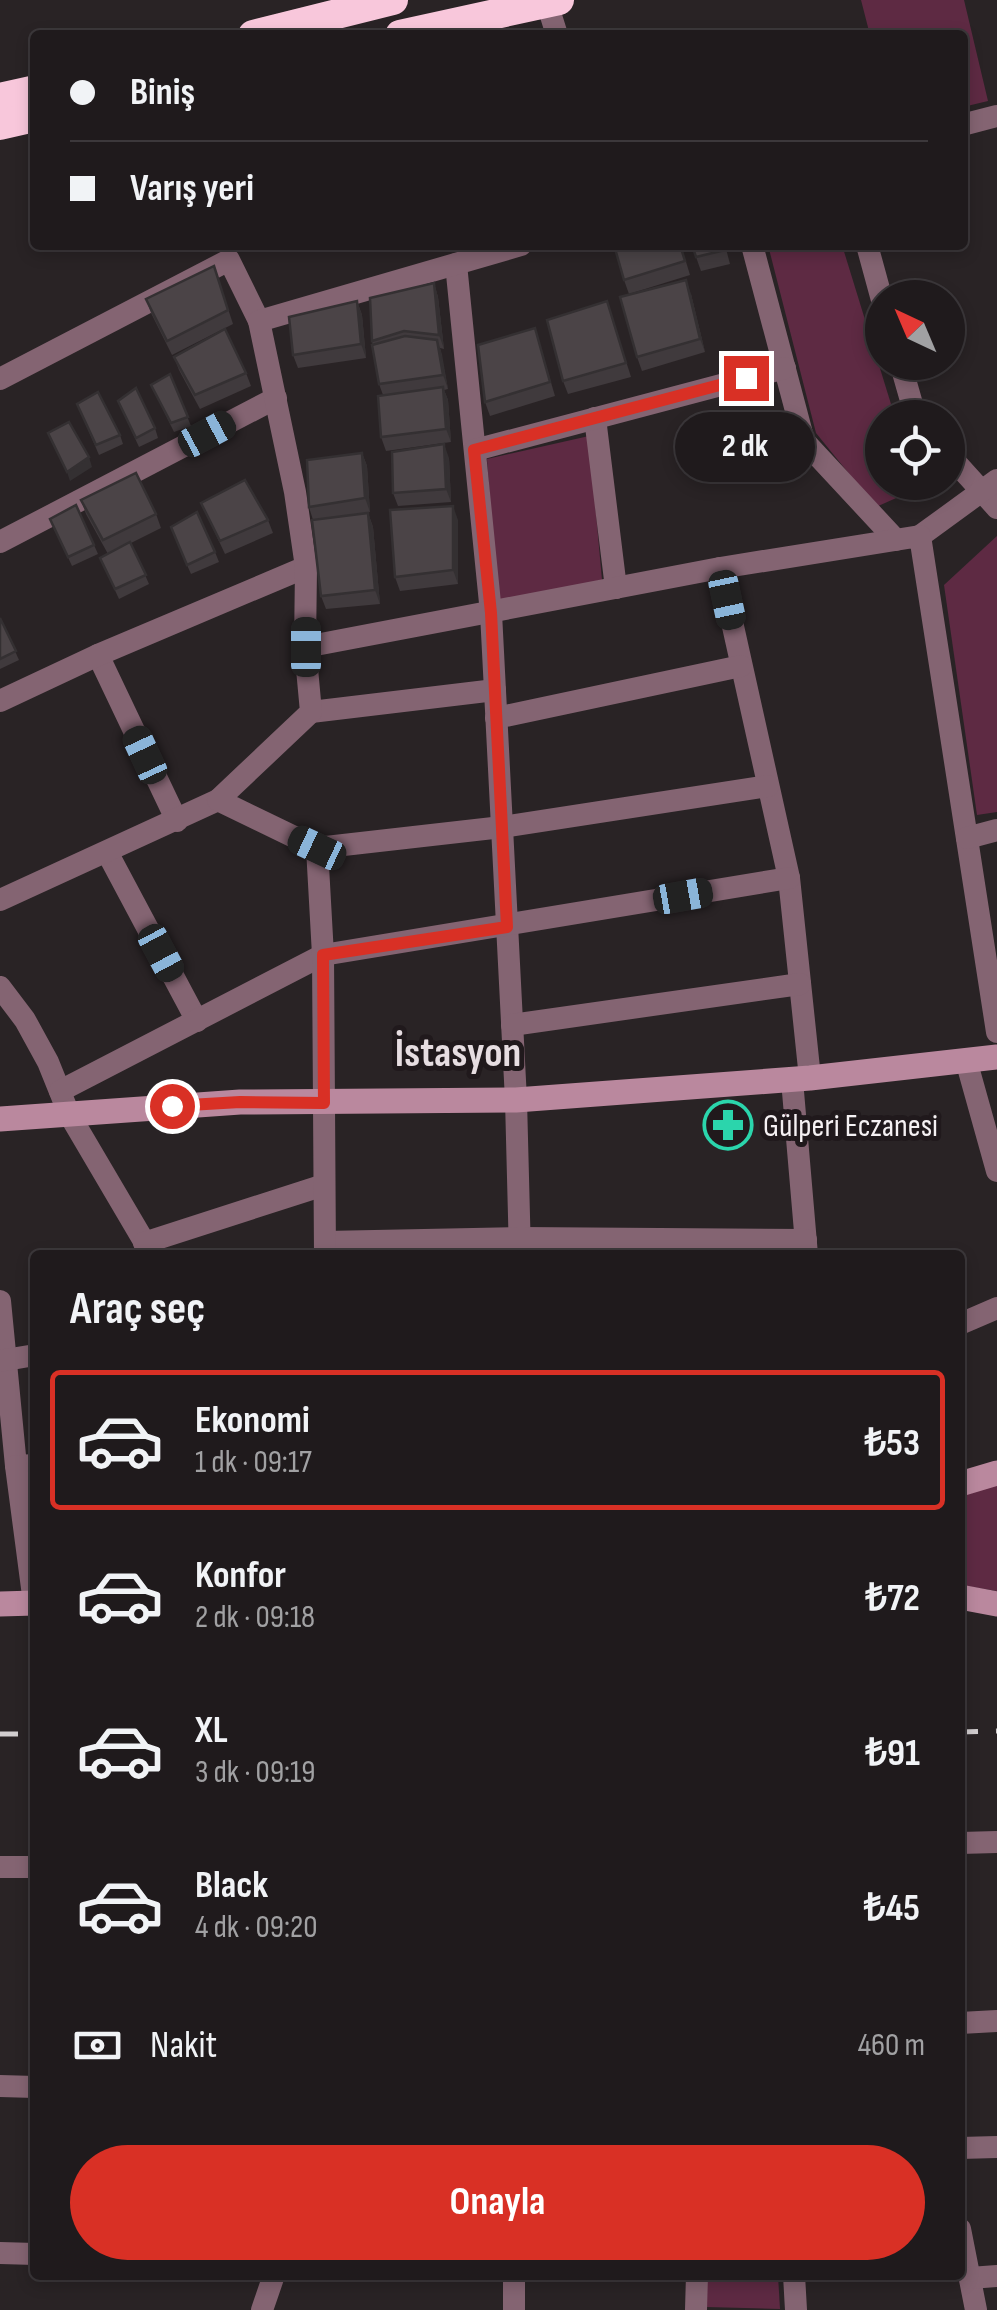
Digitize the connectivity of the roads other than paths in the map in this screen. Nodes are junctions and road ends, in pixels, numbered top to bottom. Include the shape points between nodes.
1 (393, 0) edge
2 (553, 1) edge
3 (273, 30) edge
4 (422, 30) edge
5 (556, 30) edge
6 (30, 91) edge
7 (0, 98) edge
8 (997, 116) edge
9 (30, 117) edge
10 (968, 123) edge
11 (0, 125) edge
12 (504, 250) edge
13 (753, 250) edge
14 (868, 250) edge
15 (456, 264) junction
16 (877, 280) edge
17 (260, 321) junction
18 (784, 368) junction
19 (0, 380) edge
20 (276, 398) junction
21 (595, 418) junction
22 (474, 450) junction
23 (965, 469) edge
24 (991, 493) edge
25 (920, 536) junction
26 (896, 540) junction
27 (0, 542) edge
28 (306, 567) junction
29 (720, 568) junction
30 (616, 588) junction
31 (491, 613) junction
32 (306, 647) junction
33 (98, 655) junction
34 (741, 666) junction
35 (494, 690) junction
36 (0, 701) edge
37 (310, 712) junction
38 (496, 718) junction
39 (768, 786) junction
40 (218, 800) junction
41 (177, 821) junction
42 (502, 827) junction
43 (997, 830) edge
44 (967, 838) junction
45 (317, 848) junction
46 (107, 852) junction
47 (789, 878) junction
48 (0, 900) edge
49 (507, 927) junction
50 (323, 955) junction
51 (800, 984) junction
52 (0, 987) edge
53 (197, 1020) junction
54 (512, 1025) junction
55 (997, 1032) edge
56 (997, 1057) edge
57 (966, 1060) junction
58 (801, 1079) junction
59 (516, 1100) junction
60 (64, 1103) junction
61 (324, 1103) junction
62 (0, 1119) edge
63 (997, 1172) edge
64 (324, 1184) junction
65 (520, 1247) edge
66 (665, 1247) edge
67 (325, 1248) edge
68 (806, 1248) edge
69 (148, 1249) edge
70 (0, 1302) edge
71 (997, 1308) edge
72 (965, 1322) edge
73 (30, 1356) edge
74 (3, 1360) edge
75 (25, 1466) edge
76 (997, 1473) edge
77 (965, 1483) edge
78 (30, 1542) edge
79 (965, 1598) edge
80 (30, 1603) edge
81 (0, 1604) edge
82 (997, 1604) edge
83 (997, 1842) edge
84 (965, 1843) edge
85 (0, 1866) edge
86 (30, 1867) edge
87 (997, 2021) edge
88 (965, 2023) edge
89 (0, 2086) edge
90 (30, 2087) edge
91 (965, 2148) edge
92 (997, 2148) edge
93 (0, 2253) edge
94 (30, 2254) edge
95 (965, 2254) edge
96 (997, 2276) edge
97 (970, 2278) junction
98 (272, 2280) edge
99 (514, 2280) edge
100 (697, 2280) edge
101 (794, 2280) edge
102 (262, 2310) edge
103 (514, 2310) edge
104 (696, 2310) edge
105 (796, 2310) edge
106 (976, 2310) edge

1 - 3 highway
2 - 4 highway
2 - 5 street
6 - 7 highway
8 - 10 street
9 - 11 highway
12 - 15 street
13 - 18 street
14 - 16 street
15 - 17 street
15 - 22 street
17 - 19 street via 229,260
17 - 20 street
18 - 21 street
18 - 26 street via 804,441
20 - 27 street
20 - 28 street
21 - 22 street
21 - 30 street
22 - 31 street
23 - 24 street
24 - 25 street
25 - 26 street
25 - 44 street
26 - 29 street
28 - 32 street
28 - 33 street
29 - 30 street
29 - 34 street
30 - 31 street
31 - 32 street
31 - 35 street
32 - 37 street
33 - 36 street
33 - 41 street
34 - 38 street
34 - 39 street
35 - 37 street
35 - 38 street
37 - 40 street
38 - 42 street
39 - 42 street
39 - 47 street
40 - 41 street
40 - 45 street
41 - 46 street
42 - 45 street
42 - 49 street
43 - 44 street
44 - 55 street
45 - 50 street
46 - 48 street
46 - 53 street
47 - 49 street
47 - 51 street
49 - 50 street
49 - 54 street
50 - 53 street
50 - 61 street
51 - 54 street
51 - 58 street
52 - 60 street via 25,1020
53 - 60 street
54 - 59 street
56 - 57 street
57 - 58 street
57 - 63 street
58 - 59 street
58 - 68 street
59 - 61 street
59 - 65 street
60 - 61 street
60 - 62 street
60 - 69 street
61 - 64 street
64 - 67 street
64 - 69 street
65 - 66 street
65 - 67 street
66 - 68 street
70 - 74 street
71 - 72 street
73 - 74 street
74 - 75 street
75 - 78 street
76 - 77 street
79 - 82 street
80 - 81 street
83 - 84 street
85 - 86 street
87 - 88 street
89 - 90 street
91 - 92 street
93 - 94 street
95 - 97 street
96 - 97 street
97 - 106 street
98 - 102 street
99 - 103 street
100 - 104 street
101 - 105 street

